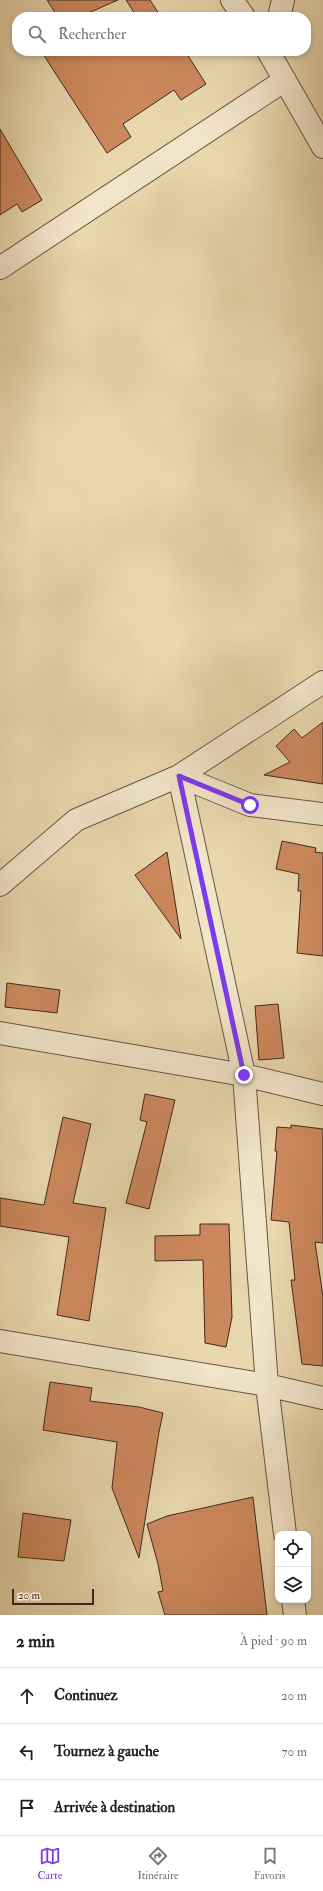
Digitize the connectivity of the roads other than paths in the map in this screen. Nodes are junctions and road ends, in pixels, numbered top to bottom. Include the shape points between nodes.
1 (232, 0) edge
2 (283, 0) edge
3 (240, 12) edge
4 (280, 12) edge
5 (272, 56) edge
6 (286, 80) junction
7 (323, 147) edge
8 (0, 268) edge
9 (323, 682) edge
10 (179, 776) junction
11 (323, 814) edge
12 (0, 885) edge
13 (0, 1033) edge
14 (244, 1075) junction
15 (323, 1094) edge
16 (0, 1341) edge
17 (267, 1385) junction
18 (323, 1398) edge
19 (285, 1531) edge
20 (293, 1603) edge
21 (295, 1615) edge

1 - 3 street
2 - 4 street
5 - 6 street
6 - 7 street
6 - 8 street
9 - 10 street
10 - 11 street via 250,805
10 - 12 street via 76,820
10 - 14 street
13 - 14 street
14 - 15 street
14 - 17 street
16 - 17 street
17 - 18 street
17 - 19 street
20 - 21 street

